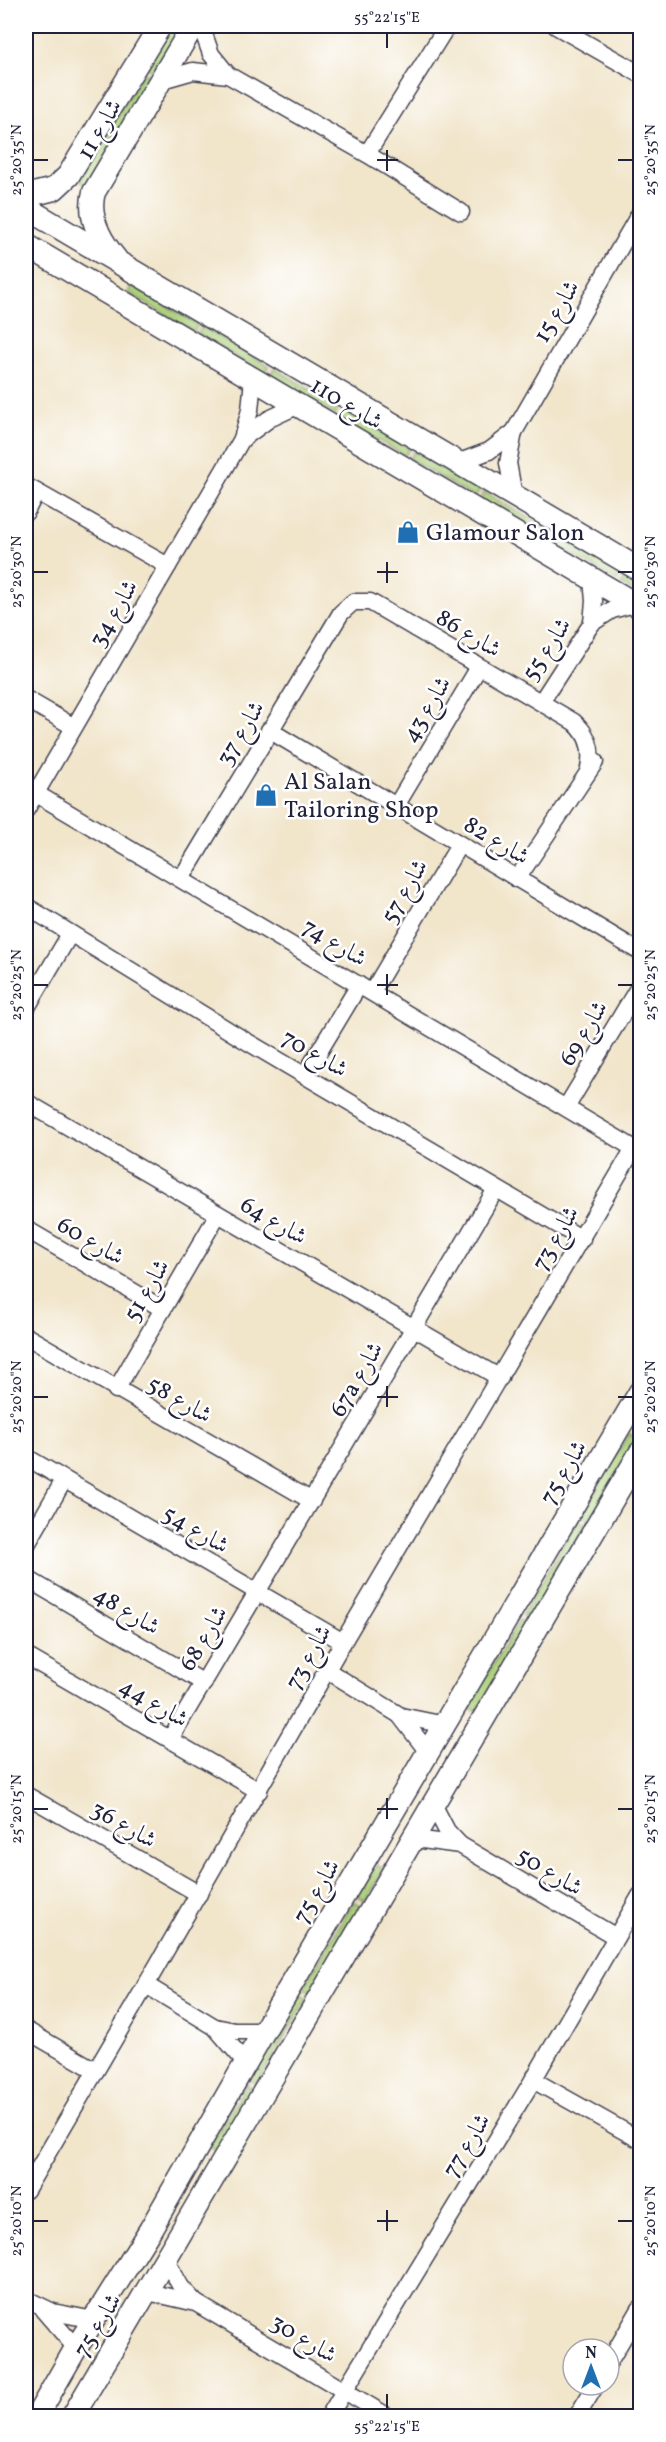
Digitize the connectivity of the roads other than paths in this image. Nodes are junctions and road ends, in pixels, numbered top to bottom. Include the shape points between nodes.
1 (193, 26) edge
2 (201, 26) edge
3 (447, 26) edge
4 (556, 26) edge
5 (153, 28) edge
6 (640, 74) edge
7 (228, 75) junction
8 (158, 81) junction
9 (367, 154) junction
10 (26, 196) edge
11 (26, 208) edge
12 (461, 212) dead end
13 (640, 213) edge
14 (26, 245) edge
15 (118, 263) junction
16 (64, 267) junction
17 (253, 379) junction
18 (299, 405) junction
19 (514, 432) junction
20 (242, 440) junction
21 (457, 463) junction
22 (31, 489) edge
23 (514, 496) junction
24 (26, 512) edge
25 (168, 566) junction
26 (638, 567) edge
27 (592, 579) junction
28 (637, 605) edge
29 (340, 613) joint
30 (592, 622) junction
31 (479, 667) junction
32 (26, 699) edge
33 (541, 702) junction
34 (74, 727) junction
35 (269, 730) junction
36 (35, 793) junction
37 (396, 806) junction
38 (26, 810) edge
39 (459, 845) junction
40 (181, 879) junction
41 (517, 879) junction
42 (26, 906) edge
43 (70, 934) junction
44 (640, 952) edge
45 (640, 985) edge
46 (366, 988) junction
47 (26, 1009) edge
48 (305, 1075) junction
49 (26, 1102) edge
50 (567, 1106) junction
51 (637, 1150) edge
52 (495, 1189) junction
53 (218, 1214) junction
54 (26, 1230) edge
55 (582, 1239) junction
56 (163, 1309) junction
57 (413, 1328) junction
58 (26, 1336) edge
59 (500, 1378) junction
60 (116, 1390) junction
61 (640, 1392) edge
62 (640, 1453) edge
63 (26, 1457) edge
64 (64, 1480) junction
65 (312, 1501) junction
66 (26, 1546) edge
67 (26, 1578) edge
68 (258, 1593) junction
69 (343, 1642) junction
70 (26, 1656) edge
71 (328, 1671) junction
72 (204, 1683) junction
73 (401, 1716) junction
74 (445, 1725) junction
75 (170, 1739) junction
76 (428, 1752) junction
77 (259, 1791) junction
78 (26, 1795) edge
79 (436, 1802) junction
80 (415, 1839) junction
81 (460, 1845) junction
82 (199, 1894) junction
83 (640, 1896) edge
84 (616, 1937) junction
85 (146, 1985) junction
86 (215, 2027) junction
87 (26, 2030) edge
88 (264, 2031) junction
89 (246, 2063) junction
90 (95, 2070) junction
91 (533, 2080) junction
92 (640, 2140) edge
93 (26, 2190) edge
94 (150, 2230) junction
95 (166, 2260) junction
96 (148, 2292) junction
97 (26, 2299) edge
98 (196, 2303) junction
99 (40, 2307) junction
100 (640, 2309) edge
101 (94, 2320) junction
102 (621, 2341) edge
103 (76, 2348) junction
104 (344, 2391) junction
105 (85, 2396) junction
106 (589, 2397) edge
107 (37, 2416) edge
108 (73, 2416) edge
109 (328, 2416) edge
110 (387, 2416) edge
111 (577, 2416) edge

1 - 8 street, شارع 11
2 - 7 street via 211,54
3 - 9 street
4 - 6 street
5 - 10 street, شارع 11 via 69,176 54,189
7 - 8 street via 193,71
7 - 9 street
8 - 15 street, شارع 11 via 92,201 97,230
9 - 12 street
11 - 15 street, شارع 110
13 - 19 street, شارع 15
14 - 16 street, شارع 110
15 - 16 street via 118,272 112,278 81,263
15 - 21 street, شارع 110
16 - 17 street, شارع 110
17 - 18 street, شارع 110
17 - 20 street, شارع 34
18 - 20 street, شارع 34 via 268,419
18 - 27 street, شارع 110
19 - 21 street, شارع 15 via 489,451
19 - 23 street, شارع 15 via 508,463
20 - 25 street, شارع 34
21 - 23 street, شارع 110
22 - 24 street
22 - 25 street
23 - 26 street, شارع 110
25 - 34 street, شارع 34
27 - 28 street, شارع 110
27 - 30 street, شارع 55
28 - 30 street, شارع 55 via 612,610
29 - 31 street, شارع 86 via 353,602 370,602
29 - 35 street, شارع 37
30 - 33 street, شارع 55
31 - 33 street, شارع 86
31 - 37 street, شارع 43
32 - 34 street
33 - 41 street, شارع 86 via 574,722 584,733 590,746 589,768
34 - 36 street, شارع 34
35 - 37 street, شارع 82
35 - 40 street, شارع 37
36 - 38 street, شارع 34
36 - 40 street, شارع 74
37 - 39 street, شارع 82
39 - 41 street, شارع 82
39 - 46 street, شارع 57
40 - 46 street, شارع 74
41 - 44 street, شارع 82
42 - 43 street, شارع 70
43 - 47 street
43 - 48 street, شارع 70
45 - 50 street, شارع 69
46 - 48 street, شارع 57
46 - 50 street, شارع 74
48 - 52 street, شارع 70
49 - 53 street, شارع 64
50 - 51 street, شارع 74
51 - 55 street, شارع 73
52 - 55 street, شارع 70
52 - 57 street, 67a شارع
53 - 56 street, شارع 51
53 - 57 street, شارع 64
54 - 56 street, شارع 60
55 - 59 street, شارع 73
56 - 60 street, شارع 51
57 - 59 street, شارع 64
57 - 65 street, 67a شارع
58 - 60 street, شارع 58
59 - 69 street, شارع 73
60 - 65 street, شارع 58
61 - 74 street, شارع 75
62 - 79 street, شارع 75
63 - 64 street, شارع 54
64 - 66 street
64 - 68 street, شارع 54
65 - 68 street, 67a شارع
67 - 72 street, شارع 48
68 - 69 street, شارع 54
68 - 72 street, شارع 68
69 - 71 street, شارع 73
70 - 75 street, شارع 44
71 - 73 street
71 - 77 street, شارع 73
72 - 75 street, شارع 68
73 - 74 street
73 - 76 street
74 - 76 street, شارع 75
74 - 79 street via 452,1744 435,1777
75 - 77 street, شارع 44
76 - 88 street, شارع 75
77 - 82 street, شارع 73
78 - 82 street, شارع 36
79 - 80 street, شارع 75
79 - 81 street, شارع 50 via 442,1824
80 - 81 street, شارع 50
80 - 95 street, شارع 75
81 - 84 street, شارع 50
82 - 85 street, شارع 73
83 - 84 street, شارع 77
84 - 91 street, شارع 77
85 - 86 street
85 - 90 street, شارع 73
86 - 88 street
86 - 89 street
87 - 90 street
88 - 89 street, شارع 75
89 - 94 street, شارع 75
90 - 93 street, شارع 73
91 - 92 street
91 - 104 street, شارع 77
94 - 96 street via 155,2242 140,2278
94 - 101 street, شارع 75
95 - 96 street, شارع 75
95 - 98 street, شارع 30
96 - 98 street, شارع 30
96 - 105 street, شارع 75
97 - 99 street
98 - 104 street, شارع 30
99 - 101 street
99 - 103 street
100 - 102 street
101 - 103 street, شارع 75
101 - 105 street via 100,2339 81,2378
103 - 107 street, شارع 75
104 - 109 street, شارع 77
104 - 110 street, شارع 30
105 - 108 street, شارع 75
106 - 111 street

